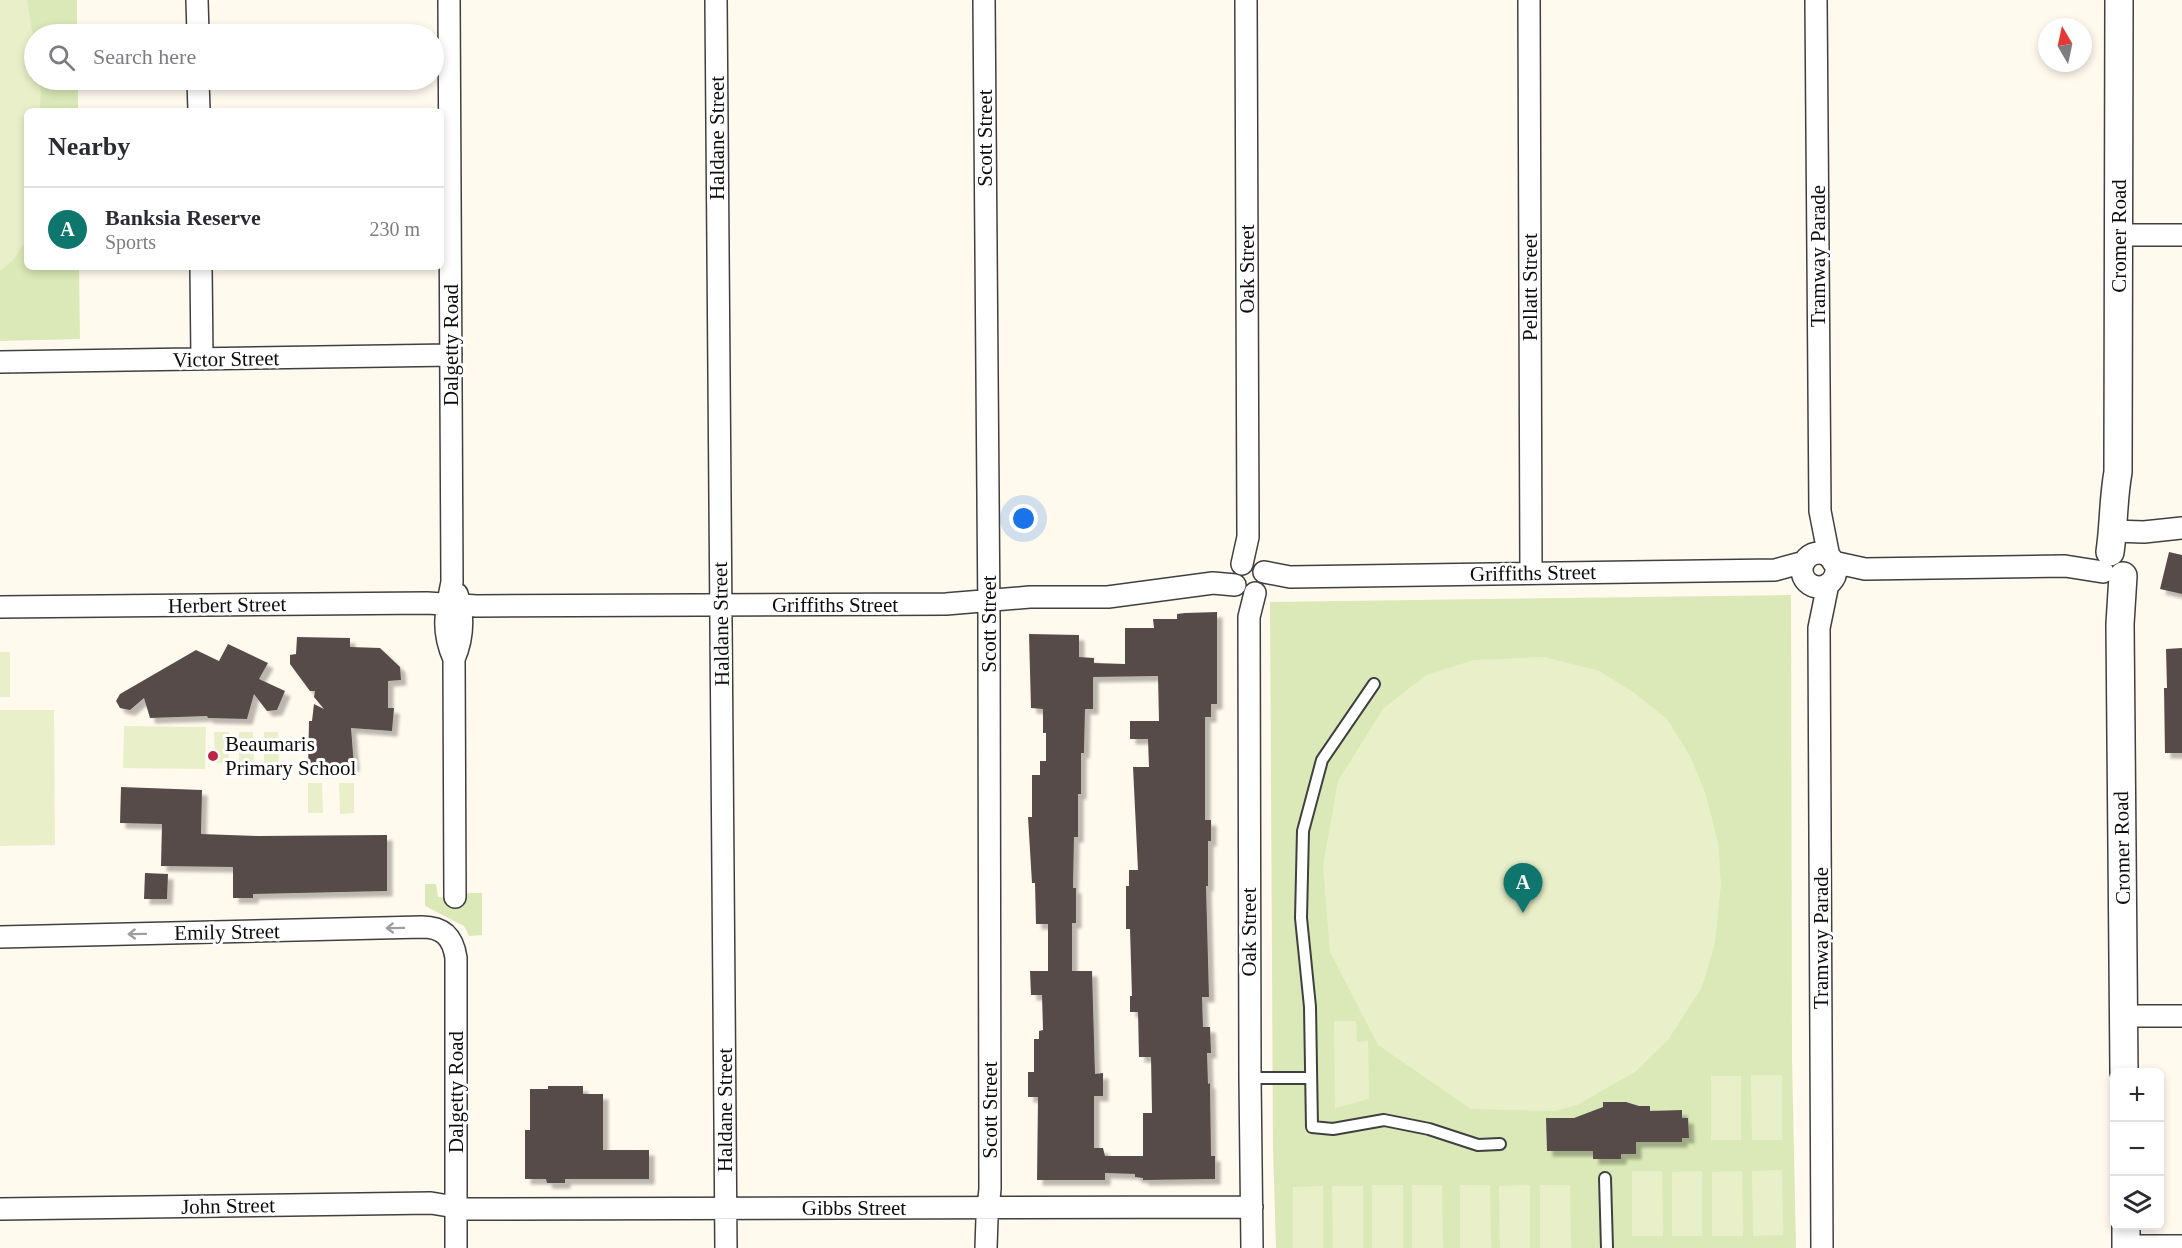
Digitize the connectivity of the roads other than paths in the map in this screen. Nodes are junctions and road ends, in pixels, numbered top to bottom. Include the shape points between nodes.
1 (197, 0) edge
2 (448, 0) edge
3 (716, 0) edge
4 (984, 0) edge
5 (1245, 0) edge
6 (1529, 0) edge
7 (1816, 0) edge
8 (2119, 0) edge
9 (198, 24) edge
10 (198, 90) edge
11 (199, 108) edge
12 (2119, 235) junction
13 (2182, 235) edge
14 (201, 270) edge
15 (451, 355) junction
16 (202, 359) junction
17 (0, 362) edge
18 (2181, 528) edge
19 (2115, 550) junction
20 (1818, 569) junction
21 (1531, 573) junction
22 (1249, 578) junction
23 (989, 600) junction
24 (454, 605) junction
25 (720, 606) junction
26 (0, 607) edge
27 (1374, 684) dead end
28 (455, 897) dead end
29 (0, 937) edge
30 (451, 938) joint
31 (2124, 1016) junction
32 (2182, 1016) edge
33 (2124, 1068) edge
34 (1250, 1078) junction
35 (1311, 1078) junction
36 (1500, 1144) dead end
37 (1605, 1179) dead end
38 (456, 1206) junction
39 (1252, 1207) junction
40 (987, 1208) junction
41 (0, 1209) edge
42 (726, 1209) junction
43 (2126, 1240) edge
44 (2182, 1246) edge
45 (456, 1248) edge
46 (726, 1248) edge
47 (986, 1248) edge
48 (1252, 1248) edge
49 (1607, 1248) edge
50 (1822, 1248) edge

1 - 9 street
2 - 15 street, Dalgetty Road
3 - 25 street, Haldane Street
4 - 23 street, Scott Street
5 - 22 street, Oak Street
6 - 21 street, Pellatt Street
7 - 20 street, Tramway Parade
8 - 12 street, Cromer Road
10 - 11 street
12 - 13 street
12 - 19 street, Cromer Road
14 - 16 street
15 - 16 street, Victor Street
15 - 24 street, Dalgetty Road
16 - 17 street, Victor Street
18 - 19 street, Griffiths Street via 2157,523
19 - 20 street, Griffiths Street via 2065,566
19 - 31 street, Cromer Road via 2120,624
20 - 21 street, Griffiths Street
20 - 50 street, Tramway Parade
21 - 22 street, Griffiths Street
22 - 23 street, Griffiths Street via 1108,597
22 - 34 street, Oak Street
23 - 25 street, Griffiths Street via 946,604
23 - 40 street, Scott Street
24 - 25 street, Griffiths Street
24 - 26 street, Herbert Street
24 - 28 street, Dalgetty Road via 446,642 454,659
25 - 42 street, Haldane Street
27 - 35 lane via 1323,760 1303,831 1300,918 1310,1007
30 -> 29 street, Emily Street via 430,927
30 - 38 street, Dalgetty Road via 456,958
31 - 32 street
31 - 33 street, Cromer Road
34 - 35 lane
34 - 39 street, Oak Street
35 - 36 lane via 1312,1127 1332,1130 1384,1120 1478,1145
37 - 49 lane
38 - 41 street, John Street via 431,1203
38 - 42 street, Gibbs Street
38 - 45 street, Dalgetty Road
39 - 40 street, Gibbs Street
39 - 48 street, Oak Street
40 - 42 street, Gibbs Street
40 - 47 street, Scott Street
42 - 46 street, Haldane Street
43 - 44 street

